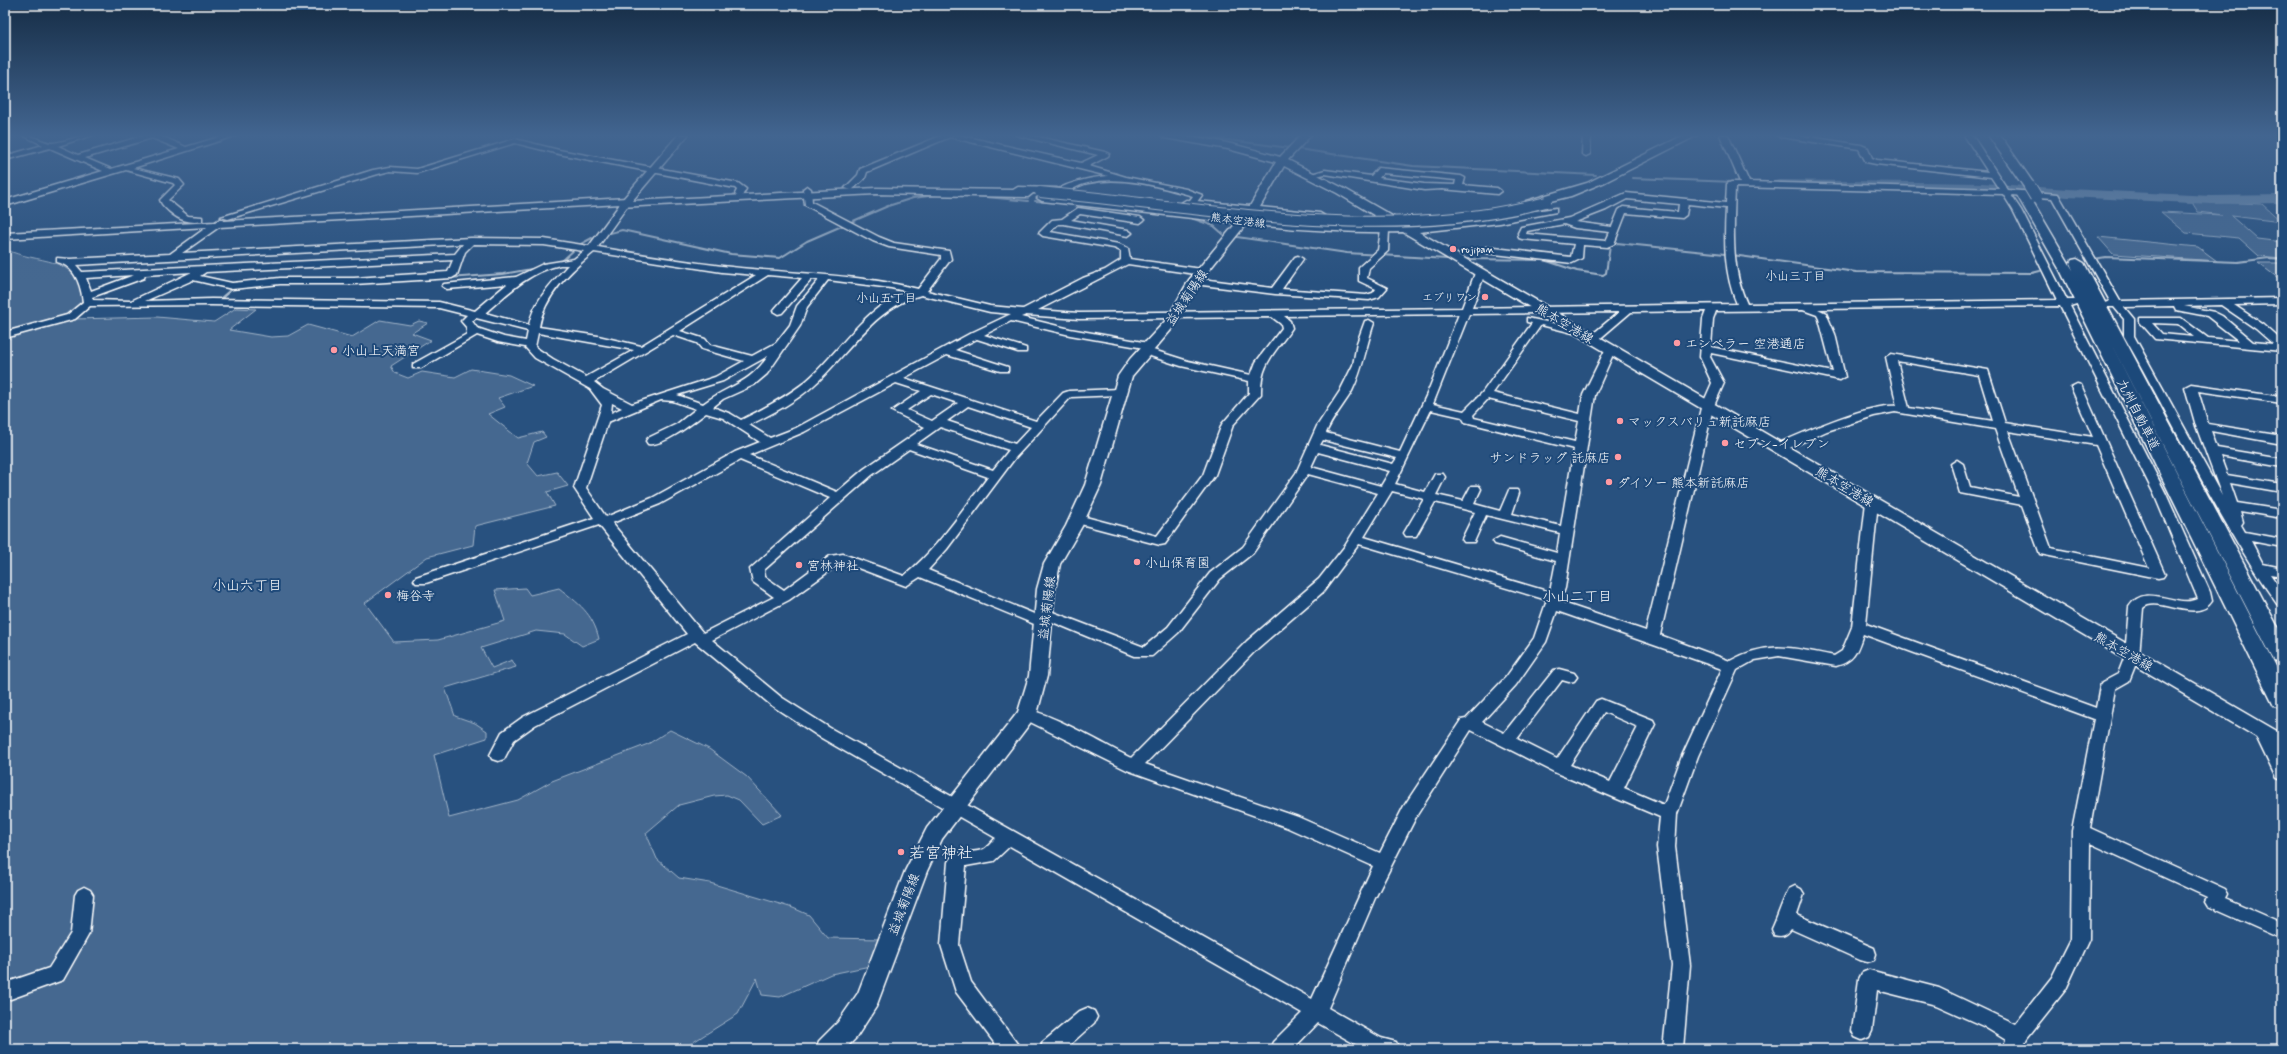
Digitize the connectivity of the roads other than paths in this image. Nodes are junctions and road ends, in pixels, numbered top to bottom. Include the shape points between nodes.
1 (66, 184) edge
2 (179, 184) edge
3 (338, 184) edge
4 (640, 184) edge
5 (728, 184) edge
6 (853, 184) edge
7 (1069, 184) edge
8 (1156, 184) edge
9 (1268, 184) edge
10 (1326, 184) edge
11 (1403, 184) edge
12 (1593, 184) edge
13 (1608, 184) edge
14 (1731, 184) edge
15 (1734, 184) edge
16 (2012, 184) edge
17 (2018, 184) edge
18 (2019, 184) edge
19 (1746, 185) joint
20 (849, 188) junction
21 (806, 191) junction
22 (1497, 191) dead end
23 (2023, 191) junction
24 (1020, 192) junction
25 (1059, 192) junction
26 (739, 194) junction
27 (1565, 199) junction
28 (1684, 201) junction
29 (5, 203) edge
30 (625, 203) junction
31 (1191, 204) junction
32 (1731, 206) junction
33 (1248, 215) junction
34 (1064, 221) junction
35 (1565, 221) junction
36 (216, 223) junction
37 (1388, 225) junction
38 (1407, 230) junction
39 (1616, 230) junction
40 (5, 231) edge
41 (1128, 233) junction
42 (5, 236) edge
43 (44, 238) junction
44 (5, 240) edge
45 (471, 241) junction
46 (5, 243) edge
47 (1579, 243) junction
48 (1116, 246) junction
49 (592, 249) junction
50 (1486, 250) dead end
51 (174, 255) junction
52 (459, 257) junction
53 (1298, 259) dead end
54 (60, 260) dead end
55 (1126, 261) junction
56 (70, 262) junction
57 (576, 262) junction
58 (204, 269) junction
59 (152, 272) junction
60 (1480, 273) junction
61 (764, 274) junction
62 (80, 275) junction
63 (809, 276) junction
64 (1198, 276) junction
65 (192, 277) junction
66 (826, 277) junction
67 (450, 279) junction
68 (517, 280) junction
69 (1275, 291) junction
70 (921, 292) junction
71 (88, 300) junction
72 (2282, 301) edge
73 (2178, 302) junction
74 (2223, 302) junction
75 (2069, 303) junction
76 (132, 304) junction
77 (2112, 304) junction
78 (439, 305) junction
79 (1849, 306) junction
80 (1743, 307) junction
81 (1794, 307) junction
82 (1712, 308) junction
83 (1627, 310) junction
84 (778, 311) dead end
85 (1024, 312) junction
86 (1465, 312) junction
87 (1821, 313) junction
88 (1275, 314) junction
89 (475, 315) junction
90 (1176, 315) junction
91 (1541, 316) junction
92 (1012, 318) junction
93 (1369, 323) dead end
94 (534, 329) junction
95 (472, 330) junction
96 (670, 331) junction
97 (5, 335) edge
98 (975, 335) junction
99 (1592, 340) junction
100 (2205, 342) junction
101 (530, 345) junction
102 (780, 345) junction
103 (2250, 346) junction
104 (2282, 347) edge
105 (642, 349) junction
106 (1147, 349) junction
107 (1706, 349) junction
108 (1022, 350) dead end
109 (1610, 350) junction
110 (946, 351) junction
111 (753, 360) junction
112 (417, 366) dead end
113 (1004, 369) dead end
114 (1255, 378) junction
115 (895, 379) junction
116 (585, 382) junction
117 (2077, 387) dead end
118 (929, 391) junction
119 (600, 392) junction
120 (1120, 392) junction
121 (1486, 395) junction
122 (660, 397) junction
123 (2282, 400) edge
124 (966, 403) junction
125 (1426, 406) junction
126 (706, 408) junction
127 (1708, 408) junction
128 (632, 409) junction
129 (1904, 410) junction
130 (1467, 415) junction
131 (1585, 418) junction
132 (603, 420) junction
133 (935, 424) junction
134 (741, 425) junction
135 (1037, 425) junction
136 (2000, 426) junction
137 (2202, 426) junction
138 (2282, 440) edge
139 (652, 441) dead end
140 (1316, 441) junction
141 (2101, 442) junction
142 (769, 443) junction
143 (906, 444) junction
144 (1580, 448) junction
145 (1779, 448) junction
146 (1017, 449) junction
147 (2214, 451) junction
148 (739, 455) junction
149 (1403, 456) junction
150 (2282, 463) edge
151 (1957, 464) dead end
152 (1304, 469) junction
153 (1397, 469) junction
154 (995, 475) junction
155 (1439, 477) dead end
156 (2223, 478) junction
157 (2282, 488) edge
158 (1385, 489) junction
159 (1475, 489) dead end
160 (1513, 493) dead end
161 (838, 497) junction
162 (1430, 497) junction
163 (1872, 502) junction
164 (2027, 502) junction
165 (1467, 506) junction
166 (2232, 506) junction
167 (1482, 510) junction
168 (2282, 514) edge
169 (1505, 516) junction
170 (1078, 519) junction
171 (603, 521) junction
172 (1566, 531) junction
173 (1411, 534) dead end
174 (2241, 535) junction
175 (1357, 539) junction
176 (1469, 539) dead end
177 (1500, 542) dead end
178 (2282, 543) edge
179 (1562, 559) junction
180 (2258, 567) junction
181 (919, 572) junction
182 (2282, 572) edge
183 (421, 580) dead end
184 (784, 596) junction
185 (2282, 601) edge
186 (1554, 602) junction
187 (1044, 618) junction
188 (1860, 627) junction
189 (699, 638) junction
190 (1652, 638) junction
191 (2282, 655) edge
192 (2132, 656) junction
193 (1731, 667) junction
194 (1559, 673) dead end
195 (2282, 700) edge
196 (1027, 714) junction
197 (2104, 716) junction
198 (1471, 723) junction
199 (2262, 732) junction
200 (1507, 741) junction
201 (2282, 743) edge
202 (498, 755) dead end
203 (1134, 766) junction
204 (1560, 768) junction
205 (2282, 774) edge
206 (1615, 789) junction
207 (956, 807) junction
208 (1669, 814) junction
209 (2081, 831) junction
210 (1008, 837) junction
211 (1384, 863) junction
212 (1795, 894) dead end
213 (84, 895) dead end
214 (2282, 931) edge
215 (1867, 954) dead end
216 (5, 992) edge
217 (1317, 1011) junction
218 (1087, 1017) dead end
219 (1862, 1031) dead end
220 (2015, 1042) edge
221 (828, 1049) edge
222 (1011, 1049) edge
223 (1050, 1049) edge
224 (1280, 1049) edge
225 (1389, 1049) edge
226 (1673, 1049) edge

1 - 29 street
2 - 36 street via 164,200 166,204 186,219
3 - 36 street
4 - 30 main road
5 - 26 street via 742,189
6 - 20 street
7 - 25 street
8 - 31 street via 1198,195
9 - 33 main road, 益城菊陽線
10 - 37 main road, 熊本空港線
11 - 22 street
12 - 27 main road, 熊本空港線
13 - 27 main road, 熊本空港線
14 - 32 street
15 - 19 street
16 - 23 street
17 - 23 highway, 九州自動車道
18 - 23 highway, 九州自動車道
19 - 23 street
20 - 21 main road, 熊本空港線
20 - 24 main road, 熊本空港線 via 925,186
21 - 24 main road, 熊本空港線
21 - 26 main road, 熊本空港線
21 - 30 main road, 熊本空港線
21 - 70 street via 808,203 844,224 892,245 946,253 946,259
23 - 75 street
23 - 77 street via 2055,196
23 - 191 highway, 九州自動車道 via 2097,299
23 - 195 highway, 九州自動車道 via 2068,272
24 - 25 main road, 熊本空港線
24 - 27 main road, 熊本空港線, bridge via 1303,223 1356,226 1475,220
24 - 33 main road, 熊本空港線
25 - 31 main road, 熊本空港線
26 - 30 main road, 熊本空港線
27 - 37 main road, 熊本空港線
27 - 38 main road, 熊本空港線 via 1562,207 1525,216 1450,227
28 - 32 street
28 - 35 street via 1626,196 1603,208
28 - 39 street via 1682,215 1623,210
30 - 36 street
30 - 49 street
31 - 33 main road, 熊本空港線
32 - 80 street via 1730,255 1739,300
33 - 37 main road, 熊本空港線 via 1306,227
33 - 64 main road, 益城菊陽線
34 - 41 street
34 - 41 street via 1078,211 1140,220
34 - 48 street via 1055,222 1043,233
35 - 39 street via 1575,225
35 - 47 street via 1524,229 1522,236
36 - 40 street via 188,221
36 - 42 street
36 - 43 street
36 - 51 street
37 - 38 main road, 熊本空港線
37 - 69 street via 1383,251 1364,267 1362,279 1382,288 1376,295 1358,298
38 - 60 main road, 熊本空港線
39 - 47 street via 1608,244
41 - 48 street
43 - 44 street
43 - 46 street
45 - 49 street via 530,241
45 - 51 street
45 - 52 street
47 - 50 street via 1577,258 1572,260
48 - 55 street via 1124,250
49 - 57 street
49 - 61 street
51 - 56 street
51 - 59 street
52 - 58 street
52 - 67 street
53 - 69 street
54 - 56 street
55 - 64 street
55 - 85 street
56 - 62 street
57 - 68 street via 563,262 526,272
57 - 94 street via 545,297 536,314
58 - 59 street
58 - 65 street
59 - 62 street
59 - 71 street
60 - 86 street
60 - 91 main road, 熊本空港線
61 - 63 street
61 - 96 street
62 - 71 street via 87,289
63 - 66 street
63 - 84 street
64 - 69 street
64 - 90 main road, 益城菊陽線
65 - 67 street via 232,286 280,281
65 - 76 street
66 - 70 street via 891,285
66 - 102 street via 802,306 795,326
67 - 68 street
67 - 78 street
68 - 89 street
70 - 85 street via 990,309
70 - 134 street via 909,293 891,304 870,321 810,383
71 - 76 street
71 - 97 street via 71,317
72 - 74 street
73 - 74 street
73 - 77 street
73 - 103 street via 2180,308 2218,318
74 - 104 street via 2260,327
75 - 79 street
75 - 192 street via 2160,494 2205,601 2196,606 2175,605 2157,600 2140,602 2135,612
76 - 78 street via 211,302
77 - 174 street via 2128,319 2129,336 2219,502
78 - 89 street
79 - 81 street
79 - 87 street
80 - 81 street
80 - 82 street
81 - 87 street
82 - 83 street
82 - 107 street via 1708,319
83 - 91 street
83 - 99 street
85 - 90 street via 1079,316
85 - 92 street
86 - 88 street
86 - 91 street via 1490,311
86 - 125 street
87 - 107 street via 1828,322 1828,332 1840,377
88 - 90 street
88 - 114 street via 1286,323 1287,328 1261,362
89 - 94 street
89 - 95 street via 466,321 472,326
90 - 106 main road, 益城菊陽線
91 - 99 main road, 熊本空港線
91 - 121 street
92 - 98 street
92 - 106 street
93 - 140 street via 1358,365 1346,391
94 - 101 street
94 - 105 street
95 - 101 street via 502,340
95 - 112 street via 472,335
96 - 105 street
96 - 111 street via 701,340 706,347
98 - 108 street
98 - 110 street
99 - 109 main road, 熊本空港線
100 - 100 street via 2159,337 2144,320 2181,321
100 - 103 street
101 - 116 street via 531,350
102 - 111 street
102 - 126 street via 763,372 750,383 719,397
103 - 104 street
105 - 116 street
106 - 114 street via 1186,364
106 - 120 main road, 益城菊陽線 via 1125,376
107 - 127 street via 1705,357 1718,383
109 - 127 main road, 熊本空港線
109 - 131 street via 1589,395
110 - 113 street via 981,365
110 - 115 street
111 - 122 street via 706,384
114 - 170 street via 1255,394 1228,424 1209,475 1160,540
115 - 118 street
115 - 142 street via 800,430
116 - 119 street
117 - 141 street
118 - 124 street
118 - 133 street via 898,411
119 - 128 street
119 - 132 street via 608,405
120 - 135 street via 1067,395
120 - 170 main road, 益城菊陽線 via 1093,485
121 - 130 street
121 - 131 street
122 - 126 street via 674,398
122 - 128 street
123 - 137 street via 2191,387
124 - 133 street
124 - 135 street
125 - 130 street
125 - 149 street
126 - 134 street
126 - 139 street via 681,426
127 - 145 main road, 熊本空港線
127 - 190 street
128 - 132 street
129 - 136 street
129 - 136 street via 1890,357 1984,372
129 - 145 street via 1872,413 1823,429
130 - 144 street via 1469,420
131 - 144 street
132 - 171 street via 580,488
133 - 143 street
133 - 146 street
134 - 142 street
135 - 146 street
136 - 141 street
136 - 164 street
137 - 138 street
137 - 147 street
140 - 149 street
140 - 152 street
140 - 153 street
141 - 164 street via 2158,574 2045,551
142 - 148 street
143 - 154 street
143 - 161 street
144 - 172 street
145 - 163 main road, 熊本空港線
146 - 154 street
147 - 150 street
147 - 156 street
148 - 161 street
148 - 171 street via 656,501
149 - 153 street
151 - 164 street via 1964,490
152 - 158 street
152 - 187 street via 1248,550 1215,576 1173,630 1147,652 1139,652
153 - 158 street
154 - 181 street via 950,538
155 - 162 street
156 - 157 street
156 - 166 street
158 - 162 street
158 - 175 street
159 - 165 street
160 - 169 street
161 - 184 street via 757,569 758,579
162 - 165 street
162 - 173 street
163 - 188 street
163 - 192 main road, 熊本空港線
165 - 167 street
166 - 168 street
166 - 174 street
167 - 169 street
167 - 176 street
169 - 172 street
170 - 187 main road, 益城菊陽線 via 1052,564 1046,589
171 - 183 street
171 - 189 street
172 - 179 street
174 - 178 street
174 - 180 street
175 - 186 street
175 - 203 street via 1316,590 1266,633
177 - 179 street
179 - 186 street
180 - 182 street
180 - 185 street
181 - 184 street via 906,582 843,558 835,559
181 - 187 street
184 - 189 street
186 - 190 street
186 - 198 street via 1541,639 1511,681
187 - 196 main road, 益城菊陽線 via 1038,676
188 - 193 street via 1848,654 1836,661 1779,651 1751,656
188 - 197 street
189 - 202 street via 529,721 508,736
189 - 207 street via 776,701 848,746
190 - 193 street
192 - 197 street via 2124,677 2108,686
192 - 199 main road, 熊本空港線
193 - 208 street via 1690,756
194 - 200 street
196 - 203 street
196 - 207 main road, 益城菊陽線
197 - 209 street
198 - 200 street
198 - 211 street via 1466,724 1410,811
199 - 201 main road, 熊本空港線
199 - 205 street
200 - 204 street
203 - 211 street via 1292,822
204 - 206 street
204 - 206 street via 1601,705 1647,724
206 - 208 street
207 - 210 street
207 - 221 main road, 益城菊陽線 via 934,834 916,871 868,999 847,1030
208 - 226 street via 1666,847 1681,965
209 - 214 street via 2218,894 2214,901
209 - 220 street via 2080,938 2059,983
210 - 217 street
210 - 222 street via 988,856 961,859 957,862 950,945 963,986
211 - 217 street
212 - 215 street via 1784,924
213 - 216 street via 80,934 56,974
217 - 224 street
217 - 225 street via 1377,1046
218 - 223 street
219 - 220 street via 1869,978 1939,997 1990,1020

